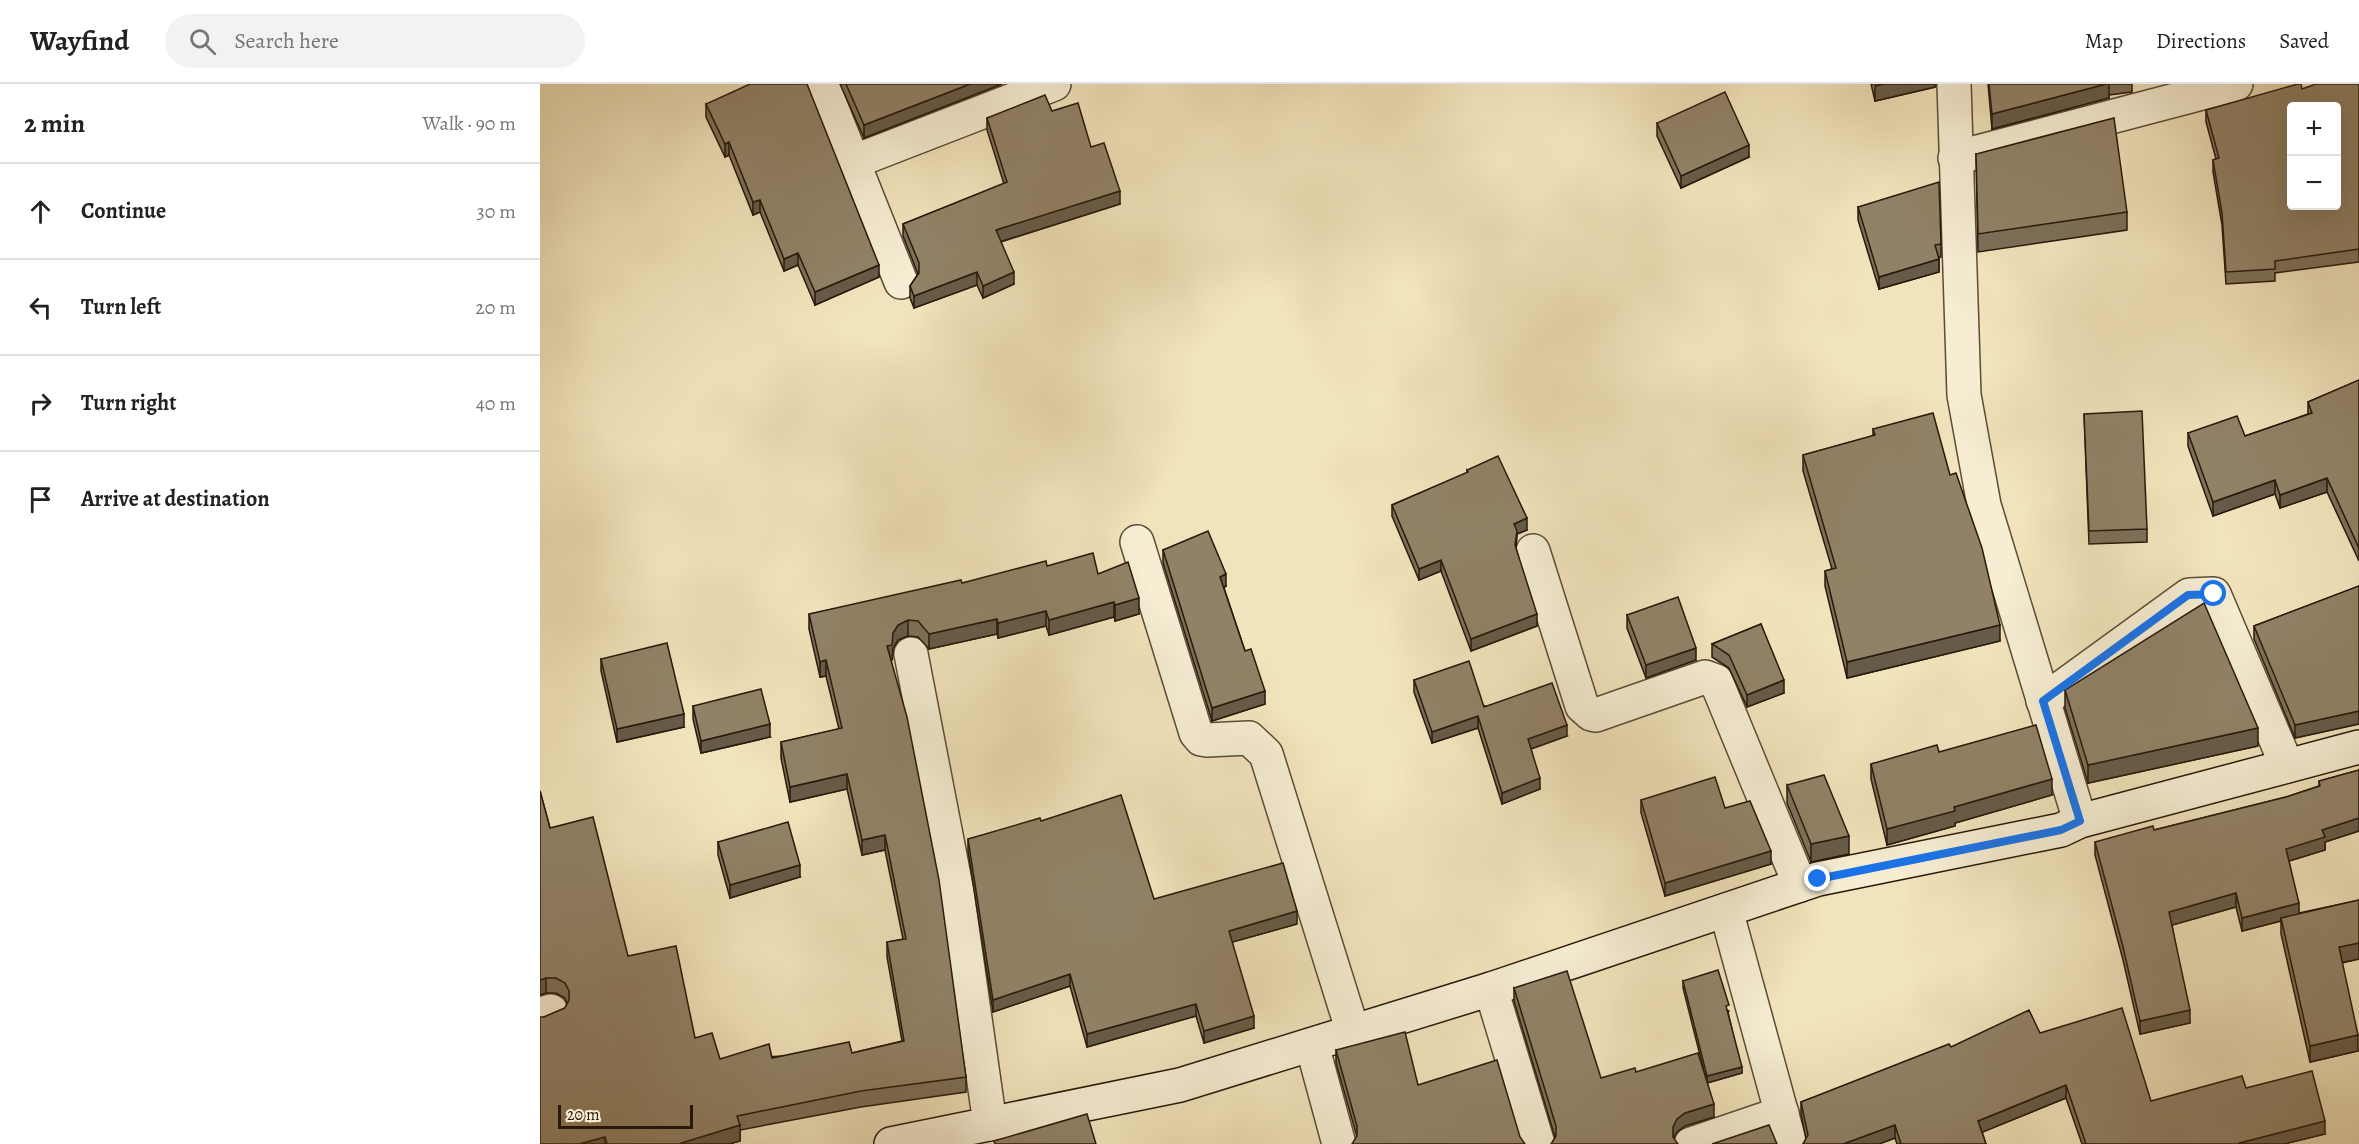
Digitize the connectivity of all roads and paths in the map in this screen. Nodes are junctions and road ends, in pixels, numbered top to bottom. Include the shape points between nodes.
1 (822, 84) edge
2 (1054, 84) edge
3 (1954, 84) edge
4 (2236, 84) edge
5 (1955, 158) junction
6 (853, 162) junction
7 (901, 282) dead end
8 (1137, 542) dead end
9 (1533, 552) dead end
10 (911, 654) dead end
11 (2043, 701) junction
12 (2359, 747) edge
13 (2287, 766) junction
14 (2080, 821) junction
15 (1800, 885) junction
16 (1726, 910) junction
17 (1491, 989) junction
18 (1353, 1032) junction
19 (1312, 1045) junction
20 (1782, 1113) junction
21 (990, 1124) junction
22 (891, 1144) edge
23 (1339, 1144) edge
24 (1538, 1144) edge
25 (1691, 1144) edge
26 (1790, 1144) edge

1 - 6 street
2 - 6 street
3 - 5 street
4 - 5 street
5 - 11 street via 1964,395 1984,505
6 - 7 street
8 - 18 street via 1196,733 1207,740 1249,738 1266,754
9 - 15 street via 1582,706 1591,714 1705,677 1716,681
10 - 21 street via 957,892
11 - 13 street via 2188,595 2214,594
11 - 14 street
12 - 13 street
13 - 14 street
14 - 15 street via 2061,830
15 - 16 street
16 - 17 street
16 - 20 street
17 - 18 street
17 - 24 street
18 - 19 street
19 - 21 street via 1180,1085
19 - 23 street
20 - 25 street
20 - 26 street
21 - 22 street

